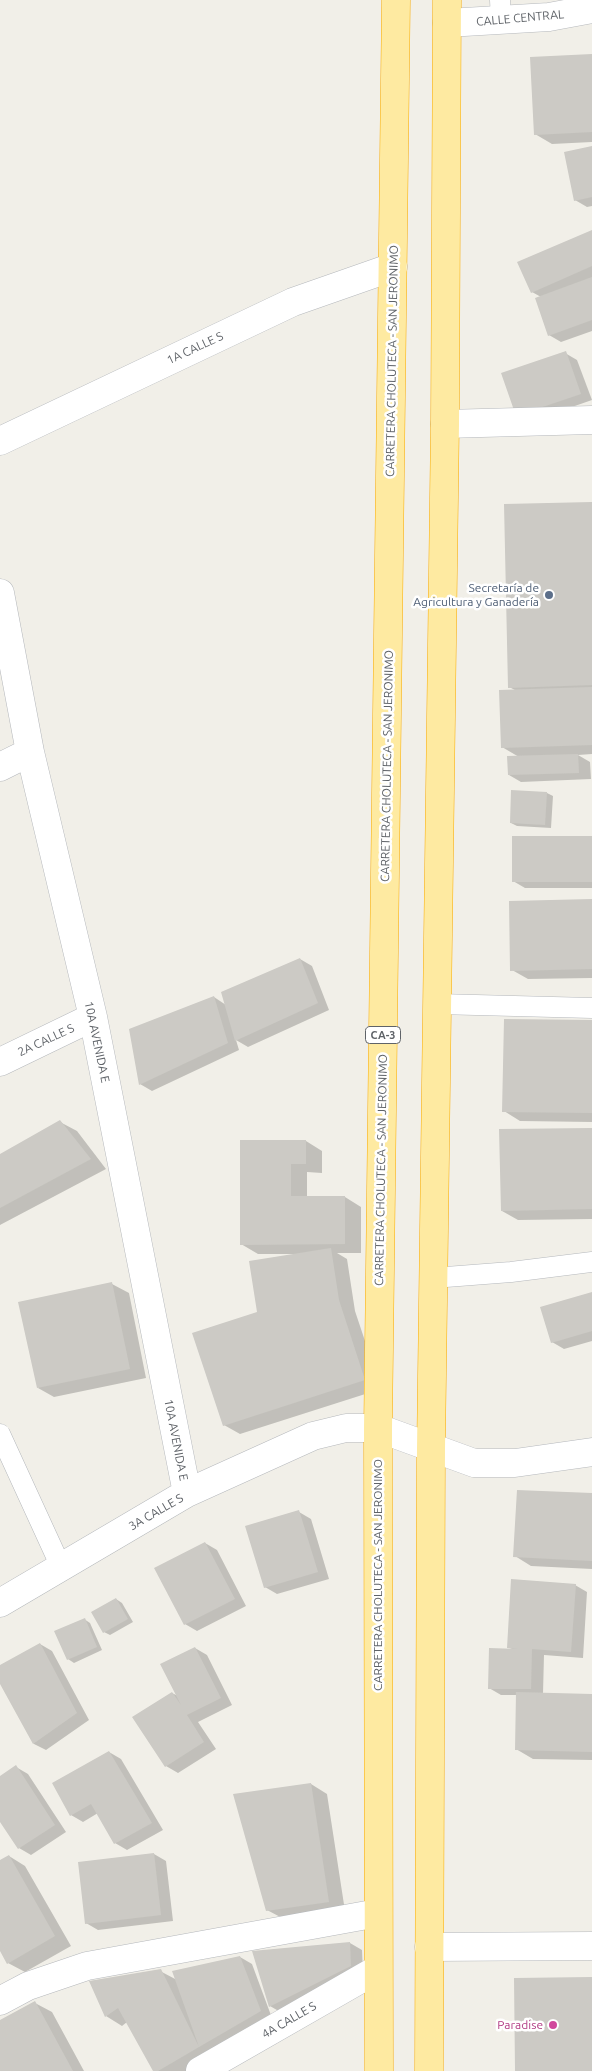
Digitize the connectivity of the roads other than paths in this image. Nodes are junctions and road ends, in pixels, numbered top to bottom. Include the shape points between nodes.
1 (396, 0) edge
2 (592, 9) edge
3 (500, 10) edge
4 (447, 12) edge
5 (393, 267) junction
6 (589, 419) edge
7 (445, 424) junction
8 (0, 440) edge
9 (0, 593) edge
10 (30, 752) junction
11 (0, 767) edge
12 (437, 1004) junction
13 (592, 1008) edge
14 (93, 1018) junction
15 (0, 1062) edge
16 (592, 1262) edge
17 (433, 1278) junction
18 (378, 1428) junction
19 (0, 1434) edge
20 (431, 1448) junction
21 (592, 1452) edge
22 (187, 1493) junction
23 (61, 1567) junction
24 (0, 1603) edge
25 (378, 1913) junction
26 (429, 1946) junction
27 (592, 1946) edge
28 (378, 1969) junction
29 (0, 2000) edge
30 (200, 2071) edge
31 (379, 2071) edge
32 (429, 2071) edge

1 - 5 highway, CARRETERA CHOLUTECA - SAN JERONIMO / CA-3
2 - 3 street, CALLE CENTRAL via 550,17
3 - 4 street, CALLE CENTRAL
4 - 7 highway
5 - 8 street, 1A CALLE S via 293,302
5 - 18 highway, CARRETERA CHOLUTECA - SAN JERONIMO / CA-3
6 - 7 street
7 - 12 highway
9 - 10 street, 10A AVENIDA E
10 - 11 street
10 - 14 street, 10A AVENIDA E
12 - 13 lane
12 - 17 highway
14 - 15 street, 2A CALLE S
14 - 22 street, 10A AVENIDA E
16 - 17 lane
17 - 20 highway
18 - 20 street
18 - 22 street, 3A CALLE S via 346,1428 313,1436
18 - 25 highway, CARRETERA CHOLUTECA - SAN JERONIMO / CA-3
19 - 23 lane
20 - 21 street via 474,1462 516,1463
20 - 26 highway
22 - 23 street, 3A CALLE S
23 - 24 street, 3A CALLE S
25 - 28 highway, CARRETERA CHOLUTECA - SAN JERONIMO / CA-3
25 - 29 street via 87,1966 28,1986
26 - 27 street
26 - 32 highway
28 - 30 street, 4A CALLE S
28 - 31 highway, CARRETERA CHOLUTECA - SAN JERONIMO / CA-3

